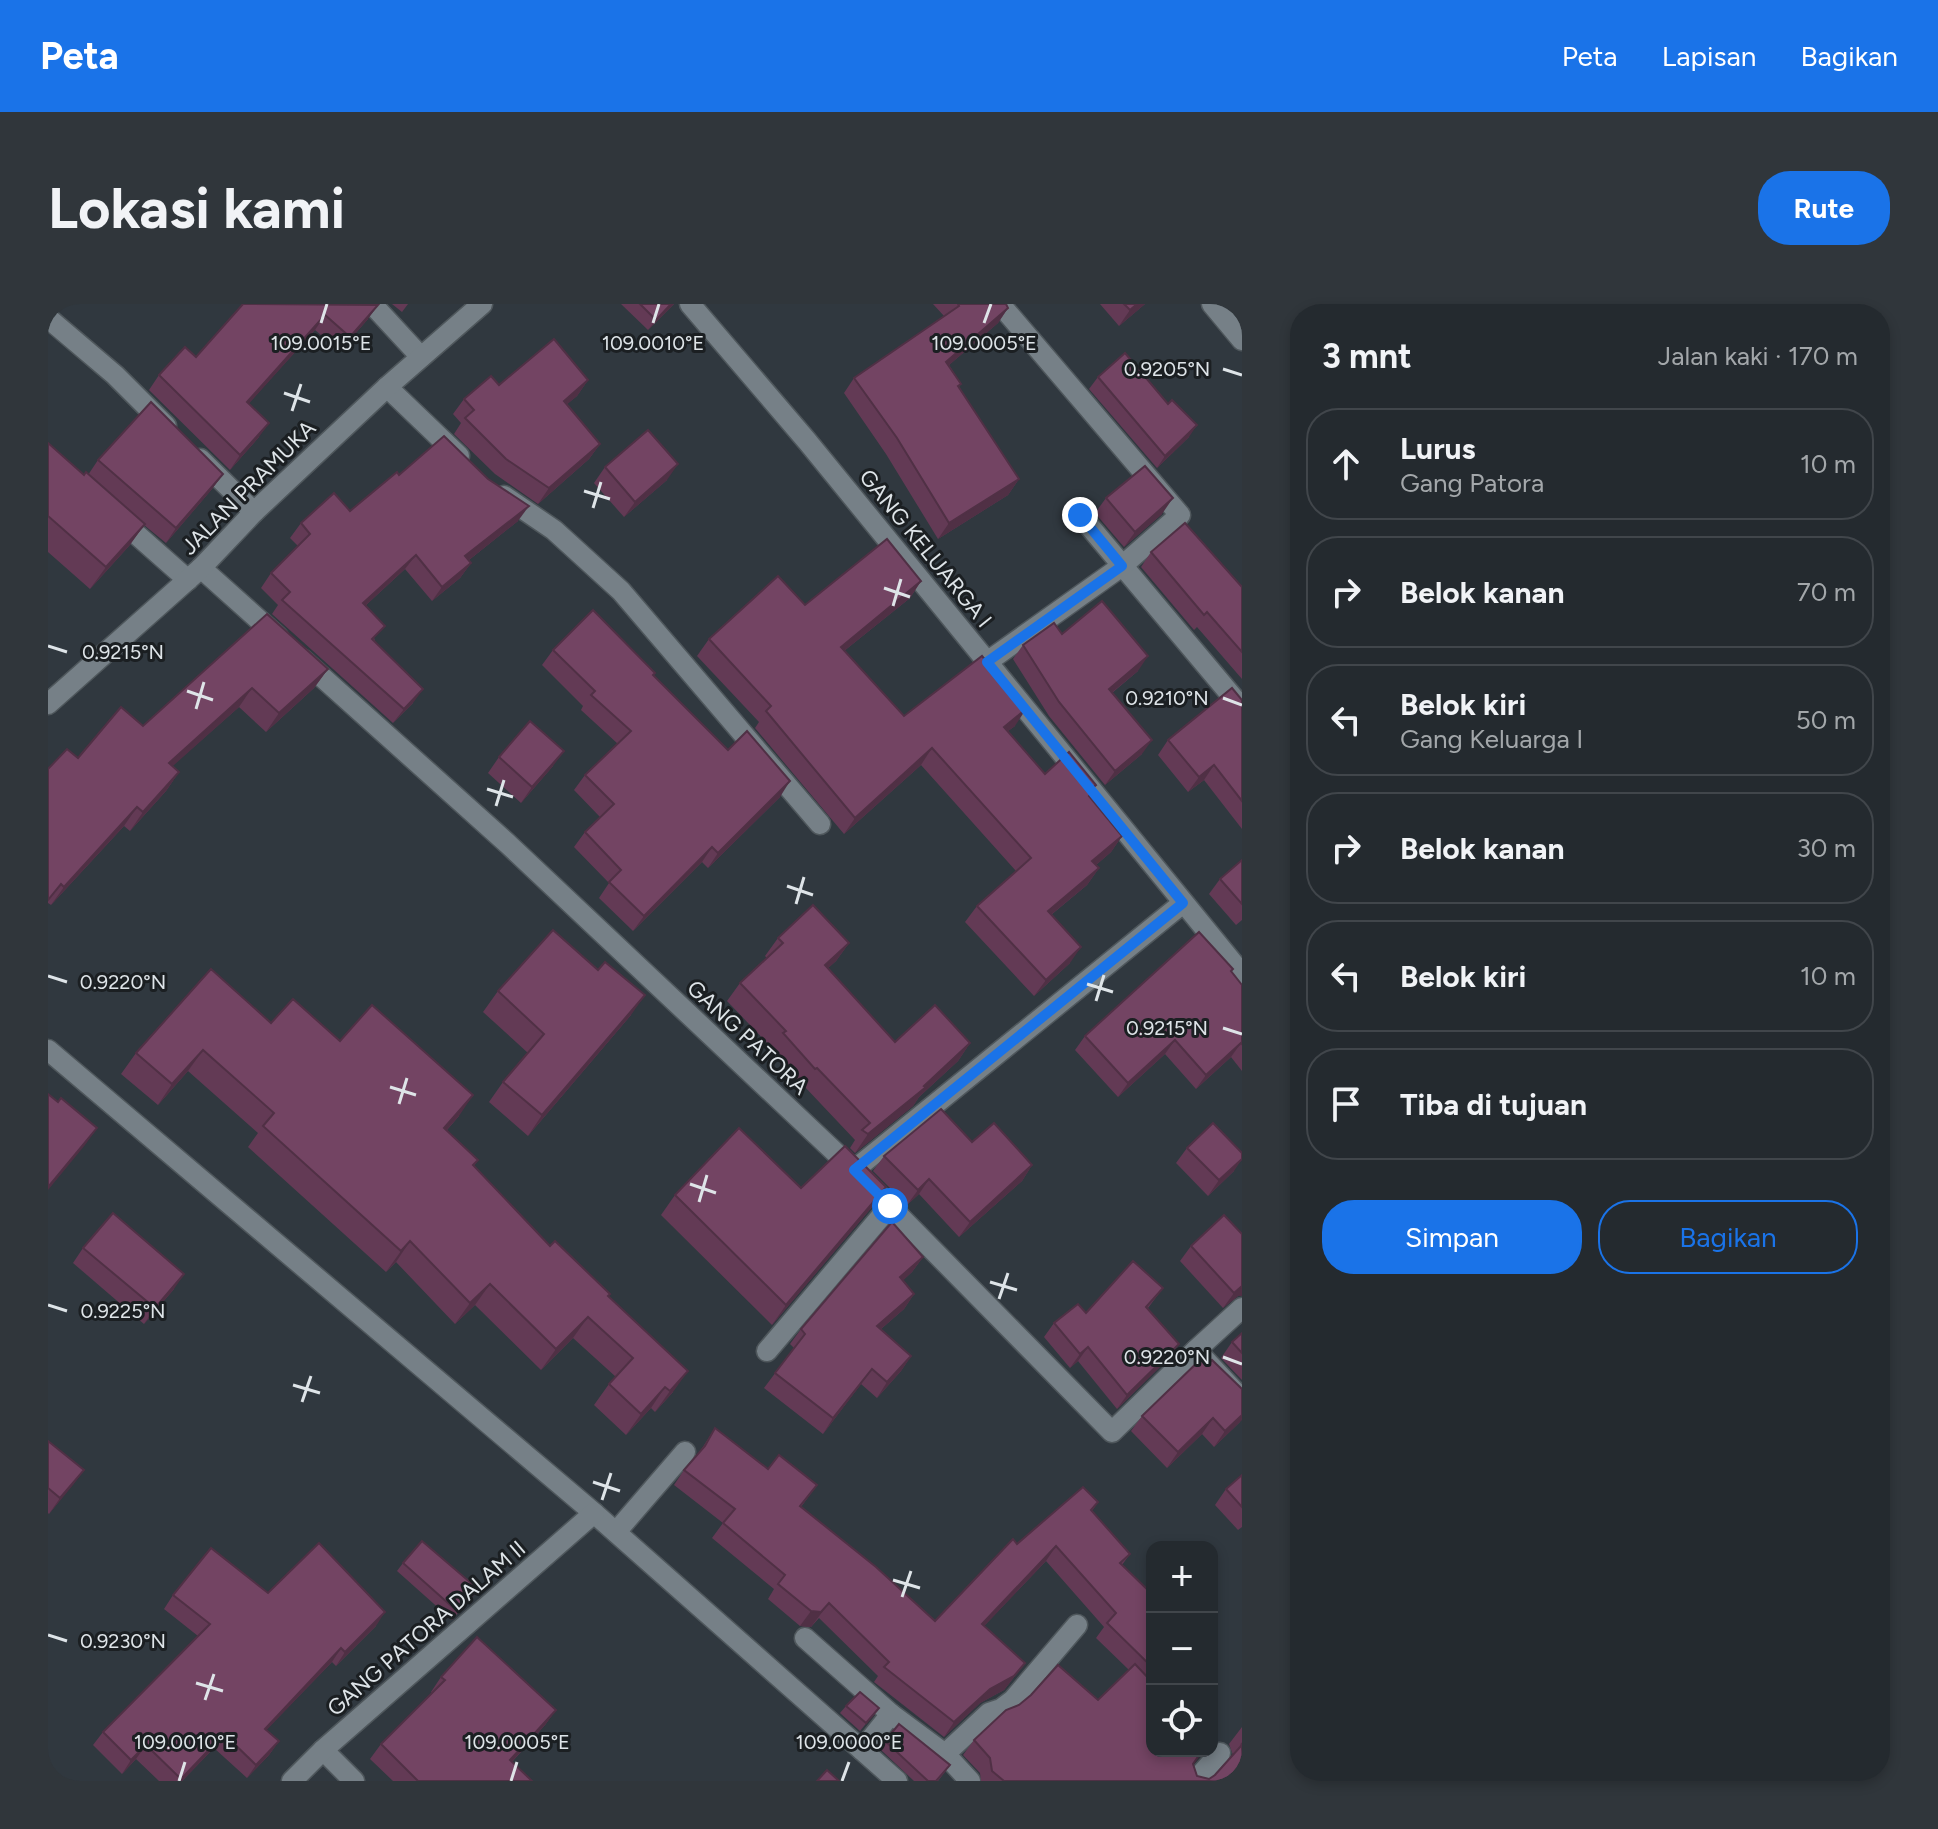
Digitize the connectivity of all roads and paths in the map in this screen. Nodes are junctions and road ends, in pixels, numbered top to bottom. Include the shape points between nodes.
1 (372, 304) edge
2 (482, 304) edge
3 (690, 304) edge
4 (1000, 304) edge
5 (1212, 304) edge
6 (48, 318) edge
7 (1242, 340) edge
8 (421, 357) junction
9 (387, 387) junction
10 (106, 509) edge
11 (254, 512) junction
12 (1080, 515) dead end
13 (1122, 566) junction
14 (194, 574) junction
15 (987, 662) junction
16 (48, 704) edge
17 (1242, 708) edge
18 (820, 824) dead end
19 (1183, 903) junction
20 (1233, 949) edge
21 (1242, 974) edge
22 (48, 1050) edge
23 (854, 1170) junction
24 (890, 1206) junction
25 (1242, 1308) edge
26 (1196, 1350) junction
27 (767, 1351) dead end
28 (1242, 1399) edge
29 (685, 1452) dead end
30 (594, 1513) junction
31 (616, 1532) junction
32 (1077, 1625) dead end
33 (805, 1638) dead end
34 (891, 1714) junction
35 (323, 1750) junction
36 (862, 1750) junction
37 (1220, 1753) dead end
38 (945, 1754) junction
39 (963, 1778) edge
40 (292, 1781) edge
41 (354, 1781) edge
42 (897, 1781) edge
43 (1195, 1781) edge

1 - 8 street
2 - 8 street, JALAN PRAMUKA
3 - 15 street, GANG KELUARGA I
4 - 13 street via 1180,515
5 - 7 street
6 - 11 street via 115,375
8 - 9 street, JALAN PRAMUKA
9 - 11 street, JALAN PRAMUKA
9 - 18 street via 482,479 554,530 621,591
10 - 14 street, GANG PATORA
11 - 14 street, JALAN PRAMUKA
12 - 13 street
13 - 15 street
13 - 17 street
14 - 16 street, JALAN PRAMUKA
14 - 23 street, GANG PATORA via 508,844
15 - 19 street, GANG KELUARGA I
19 - 20 street, GANG KELUARGA I
19 - 23 street
20 - 21 street, GANG KELUARGA I
22 - 30 street
23 - 24 street, GANG PATORA
24 - 26 street, GANG PATORA via 1112,1432
24 - 27 street
25 - 26 street
26 - 28 street
29 - 31 street
30 - 31 street
30 - 35 street, GANG PATORA DALAM II
31 - 36 street
32 - 38 street via 1013,1700 989,1713
33 - 34 street
34 - 36 street
34 - 38 street
35 - 40 street, GANG PATORA DALAM II
35 - 41 street
36 - 42 street
37 - 43 street
38 - 39 street

